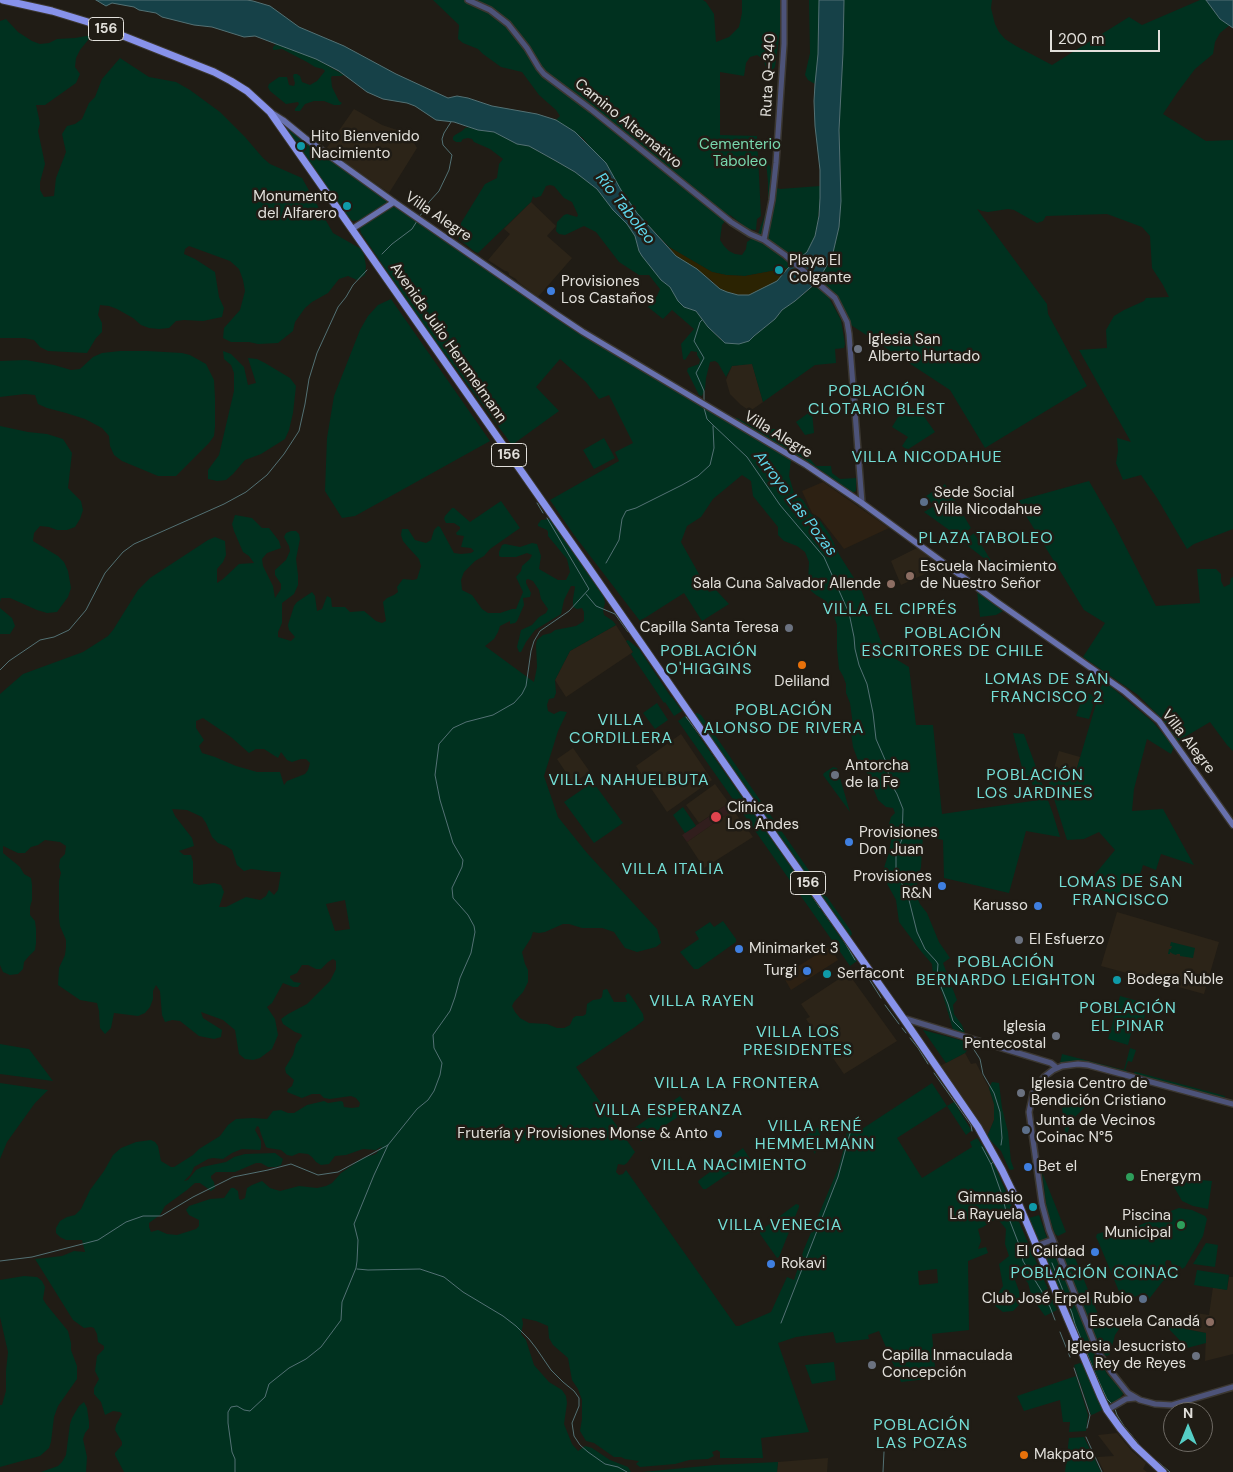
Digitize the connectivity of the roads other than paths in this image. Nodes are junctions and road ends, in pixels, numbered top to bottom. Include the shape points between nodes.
1 (3, 0) edge
2 (468, 0) edge
3 (784, 0) edge
4 (270, 112) junction
5 (394, 202) junction
6 (352, 229) junction
7 (764, 240) junction
8 (862, 502) junction
9 (1233, 825) edge
10 (903, 1018) junction
11 (1057, 1068) junction
12 (1233, 1104) edge
13 (1052, 1240) junction
14 (1036, 1246) junction
15 (1056, 1250) junction
16 (1041, 1256) junction
17 (1233, 1387) edge
18 (1127, 1396) junction
19 (1108, 1410) junction
20 (1163, 1472) edge

1 - 4 highway, 156 via 88,22 214,72 247,91
2 - 7 street, Camino Alternativo via 490,10 508,24 544,74 730,222
3 - 7 street, Ruta Q-340 via 776,163
4 - 5 main road, Villa Alegre
4 - 6 highway, Avenida Julio Hemmelmann / 156
5 - 6 main road
5 - 8 main road, Villa Alegre via 570,323
6 - 10 highway, Avenida Julio Hemmelmann / 156
7 - 8 street, Camino Alternativo via 835,298 847,322
8 - 9 main road, Villa Alegre via 1141,705 1159,721
10 - 11 street via 1052,1063
10 - 14 highway, Avenida Julio Hemmelmann / 156 via 987,1142
11 - 12 street via 1072,1064 1088,1065
11 - 13 street via 1035,1088 1029,1112 1042,1204
13 - 14 street
13 - 15 street
14 - 16 highway, Avenida Julio Hemmelmann / 156
15 - 16 street
15 - 18 street via 1098,1352
16 - 19 highway, Avenida Julio Hemmelmann / 156
17 - 18 street via 1172,1404 1152,1404
18 - 19 street
19 - 20 highway, Avenida Julio Hemmelmann / 156 via 1134,1446

